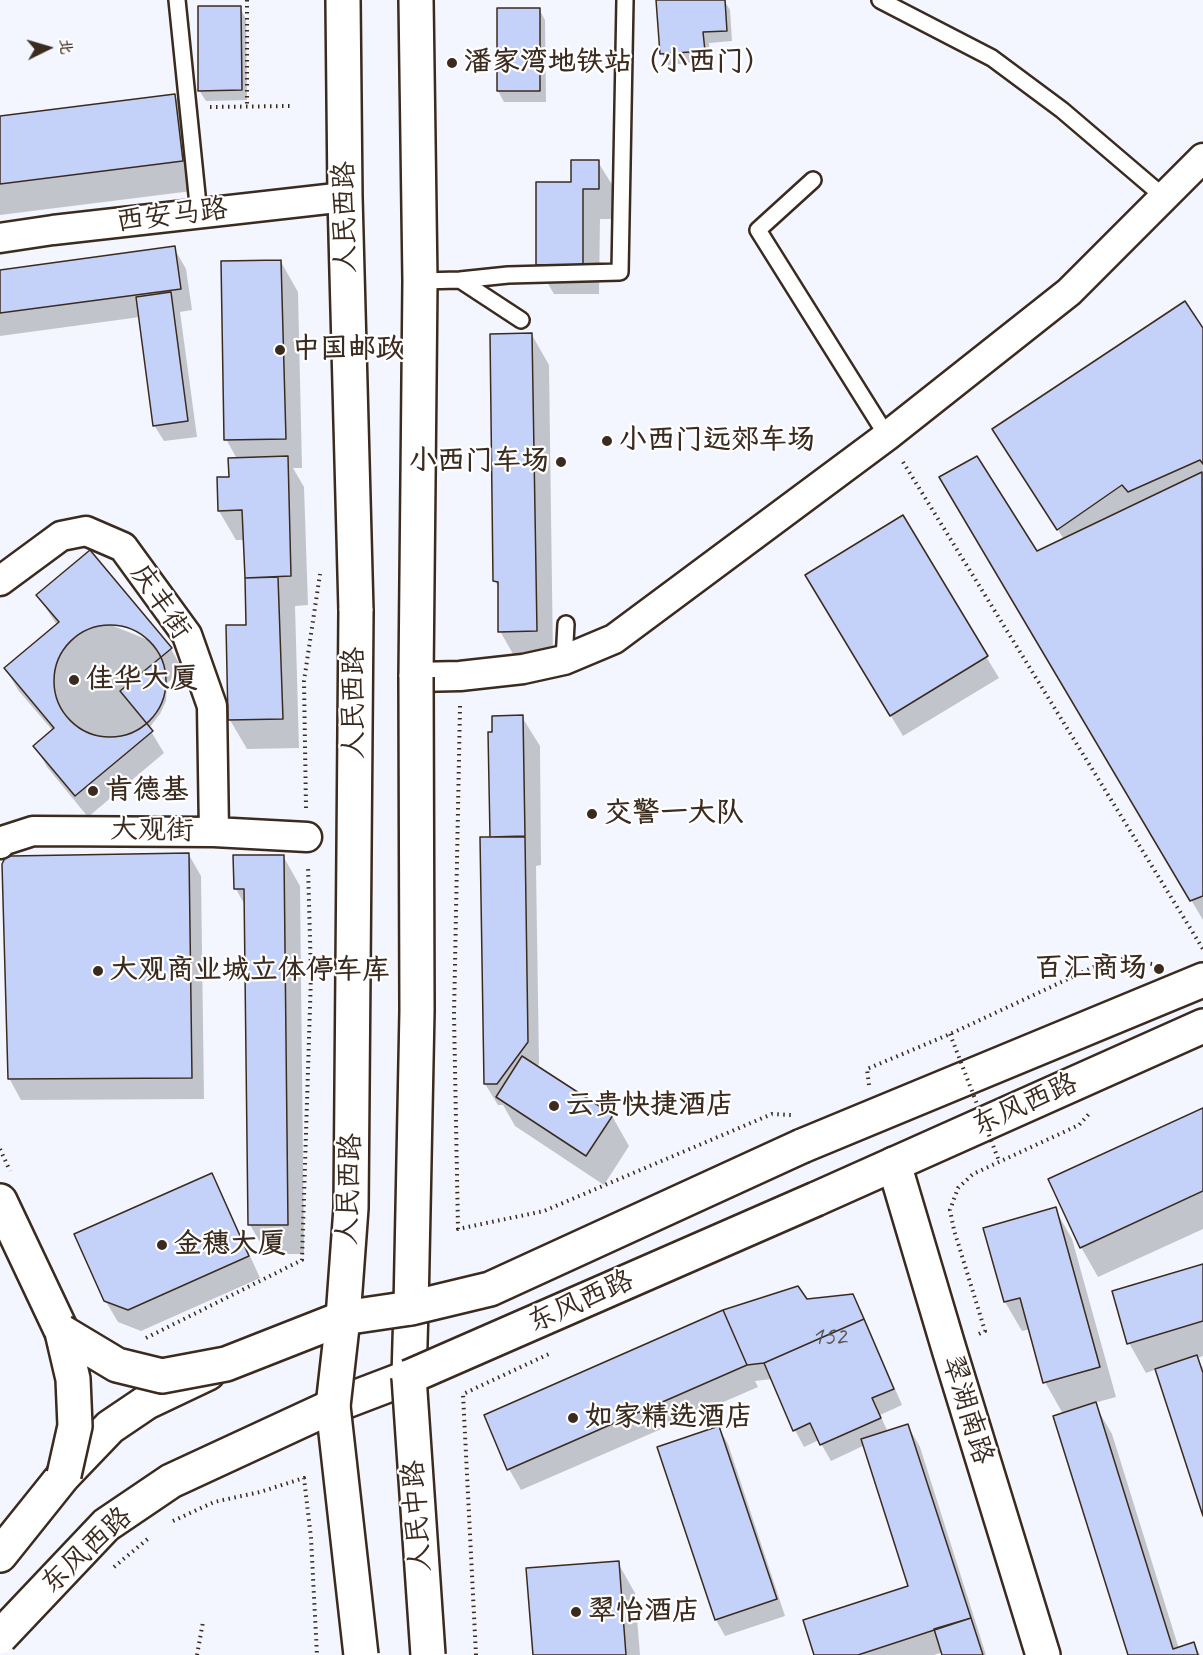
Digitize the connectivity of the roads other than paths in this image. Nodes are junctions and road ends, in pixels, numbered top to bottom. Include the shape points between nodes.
1 (177, 0) edge
2 (343, 0) edge
3 (416, 0) edge
4 (625, 0) edge
5 (880, 0) edge
6 (1203, 158) edge
7 (813, 180) dead end
8 (345, 197) junction
9 (1164, 197) junction
10 (199, 213) junction
11 (0, 238) edge
12 (460, 280) junction
13 (420, 281) junction
14 (521, 320) dead end
15 (887, 436) junction
16 (0, 581) edge
17 (566, 624) dead end
18 (564, 660) junction
19 (416, 677) junction
20 (214, 832) junction
21 (307, 837) dead end
22 (0, 844) edge
23 (1203, 980) edge
24 (1203, 1026) edge
25 (894, 1164) junction
26 (0, 1201) edge
27 (411, 1308) junction
28 (343, 1318) junction
29 (63, 1332) junction
30 (226, 1364) junction
31 (409, 1377) junction
32 (333, 1406) junction
33 (64, 1475) junction
34 (0, 1555) edge
35 (0, 1637) edge
36 (361, 1655) edge
37 (428, 1655) edge
38 (1043, 1655) edge

1 - 10 lane
2 - 8 main road, 人民西路
3 - 13 main road
4 - 12 lane via 620,272 508,274
5 - 9 lane via 992,58 1062,110
6 - 9 street
7 - 15 lane via 758,230
8 - 10 street, 西安马路
8 - 28 main road, 人民西路, bridge via 356,610 351,1208
9 - 15 street via 1069,292
10 - 11 street, 西安马路
12 - 13 lane
12 - 14 lane
13 - 19 main road
15 - 18 street via 614,639
16 - 20 street, 庆丰街 via 62,536 86,531 123,547 187,635 212,706
17 - 18 lane
18 - 19 street via 523,669
19 - 27 main road, bridge via 417,1011
20 - 21 street, 大观街
20 - 22 street, 大观街 via 33,831
23 - 27 main road, 东风西路, bridge via 802,1146 490,1289
24 - 25 main road, 东风西路
25 - 31 main road, 东风西路, bridge
25 - 38 main road, 翠湖南路
26 - 29 main road
27 - 28 main road, 东风西路, bridge
27 - 31 main road
28 - 30 main road, 东风西路, bridge
28 - 32 main road, 人民西路, bridge
29 - 30 main road, bridge via 117,1365 162,1376
29 - 33 main road, bridge via 73,1379 75,1426
30 - 33 main road, 东风西路, bridge via 147,1402 110,1427
31 - 32 main road, 东风西路
31 - 37 main road, 人民中路, bridge
32 - 35 main road, 东风西路, bridge via 171,1481 106,1525
32 - 36 main road, bridge
33 - 34 main road, 东风西路

